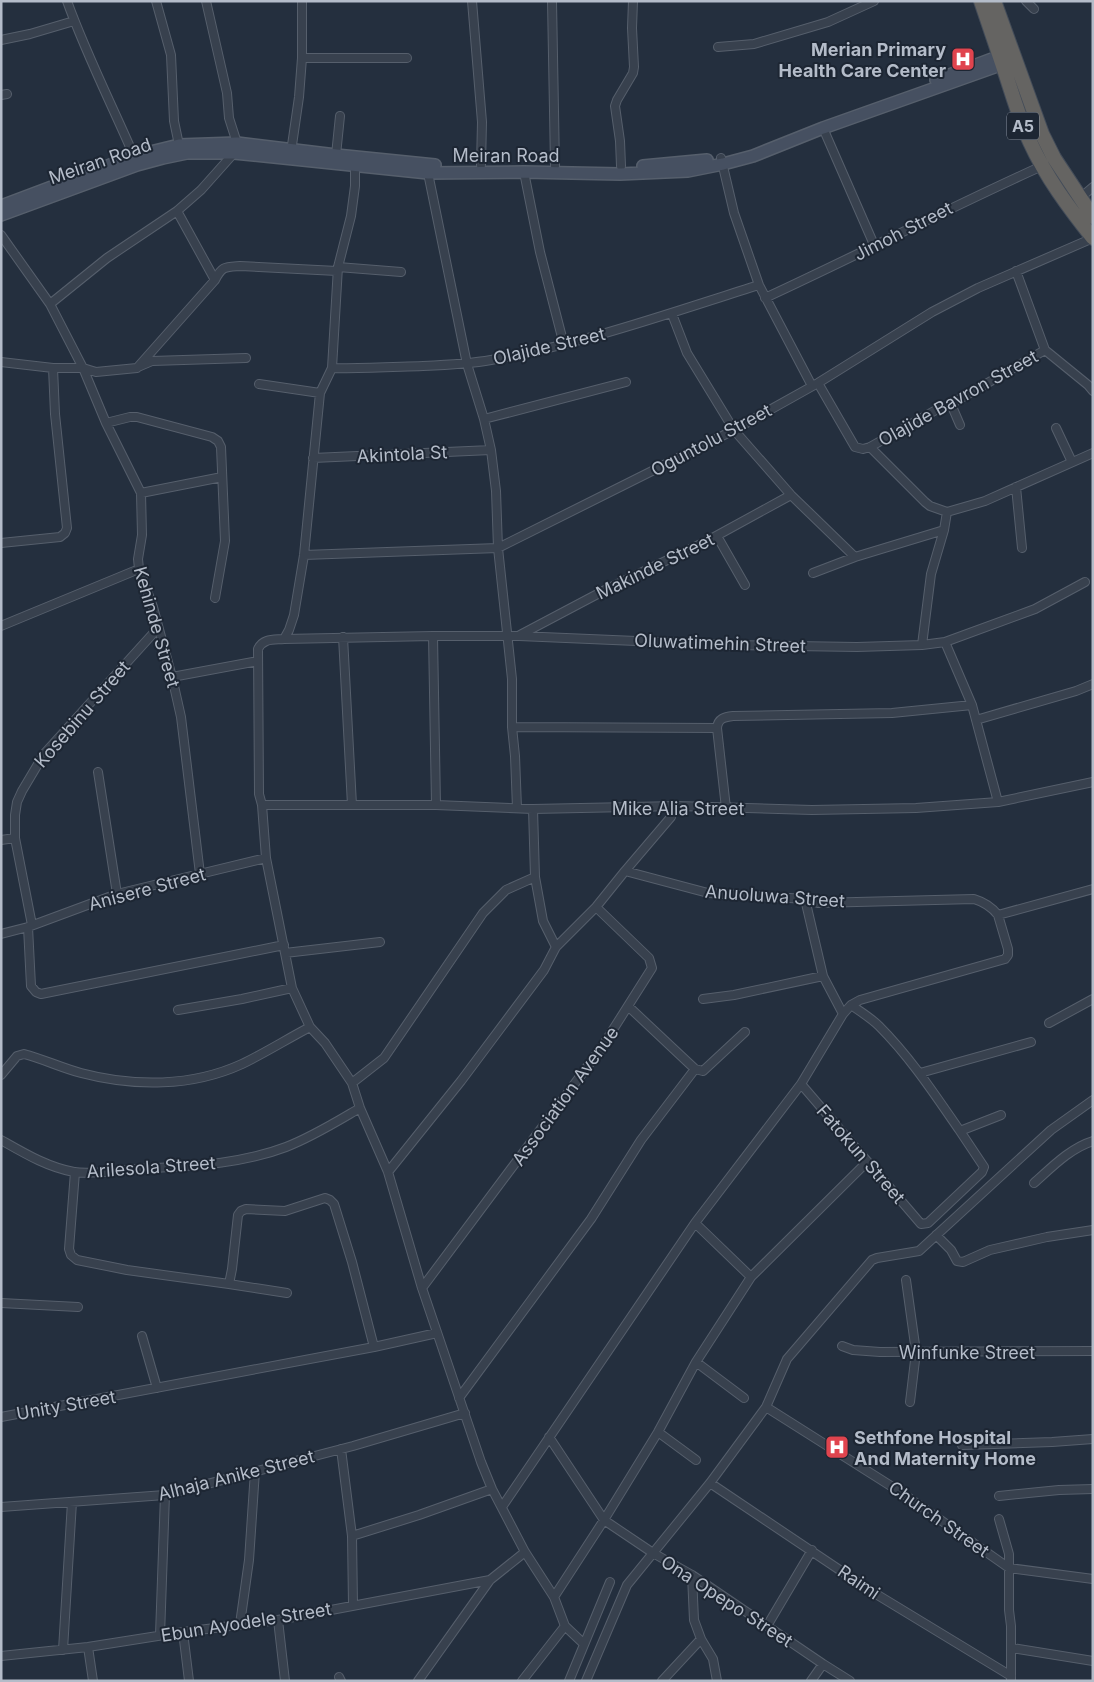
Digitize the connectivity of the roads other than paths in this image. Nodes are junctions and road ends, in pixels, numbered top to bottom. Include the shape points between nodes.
1 (67, 1) edge
2 (156, 1) edge
3 (206, 1) edge
4 (302, 1) edge
5 (472, 1) edge
6 (552, 1) edge
7 (633, 1) edge
8 (874, 1) edge
9 (980, 1) edge
10 (994, 1) edge
11 (1026, 1) edge
12 (1034, 9) dead end
13 (74, 21) junction
14 (1, 40) edge
15 (718, 46) dead end
16 (302, 58) junction
17 (406, 58) dead end
18 (1001, 60) junction
19 (340, 116) dead end
20 (823, 128) junction
21 (179, 145) junction
22 (236, 148) junction
23 (291, 154) junction
24 (336, 155) junction
25 (134, 156) junction
26 (722, 161) junction
27 (481, 165) junction
28 (355, 166) junction
29 (555, 166) junction
30 (621, 166) junction
31 (1042, 166) junction
32 (687, 167) junction
33 (428, 172) junction
34 (524, 172) junction
35 (1093, 187) edge
36 (1080, 198) junction
37 (1, 206) edge
38 (177, 211) junction
39 (1, 215) edge
40 (1093, 216) edge
41 (1, 235) edge
42 (1093, 238) edge
43 (875, 247) junction
44 (338, 269) junction
45 (1016, 271) junction
46 (401, 272) dead end
47 (215, 280) junction
48 (759, 285) junction
49 (765, 298) junction
50 (50, 304) junction
51 (672, 314) junction
52 (564, 345) junction
53 (1045, 350) junction
54 (246, 358) dead end
55 (1, 362) edge
56 (466, 364) junction
57 (53, 368) junction
58 (83, 368) junction
59 (137, 368) junction
60 (332, 368) junction
61 (626, 382) dead end
62 (259, 384) dead end
63 (815, 384) junction
64 (1093, 391) edge
65 (320, 393) junction
66 (951, 404) junction
67 (484, 419) junction
68 (106, 423) junction
69 (960, 425) dead end
70 (1056, 428) dead end
71 (734, 430) junction
72 (870, 446) junction
73 (491, 450) junction
74 (1093, 453) edge
75 (313, 458) junction
76 (1072, 462) junction
77 (222, 478) junction
78 (1016, 487) junction
79 (141, 493) junction
80 (791, 494) junction
81 (946, 512) junction
82 (944, 530) junction
83 (717, 536) junction
84 (1, 544) edge
85 (498, 548) junction
86 (1022, 548) dead end
87 (304, 555) junction
88 (855, 557) junction
89 (139, 570) junction
90 (813, 573) dead end
91 (1085, 582) dead end
92 (746, 585) dead end
93 (215, 598) dead end
94 (1, 626) edge
95 (158, 628) junction
96 (433, 636) junction
97 (519, 636) junction
98 (343, 637) junction
99 (506, 637) junction
100 (284, 639) junction
101 (945, 642) junction
102 (922, 645) junction
103 (258, 661) junction
104 (172, 676) junction
105 (1093, 684) edge
106 (972, 705) junction
107 (976, 720) junction
108 (512, 727) junction
109 (717, 728) junction
110 (98, 772) dead end
111 (1093, 782) edge
112 (998, 802) junction
113 (352, 805) junction
114 (436, 805) junction
115 (262, 806) junction
116 (517, 808) junction
117 (726, 808) junction
118 (533, 809) junction
119 (672, 817) dead end
120 (14, 838) junction
121 (1, 840) edge
122 (266, 858) junction
123 (625, 871) junction
124 (200, 874) junction
125 (535, 877) junction
126 (1093, 889) edge
127 (117, 894) junction
128 (805, 900) junction
129 (596, 907) junction
130 (998, 914) junction
131 (30, 926) junction
132 (1, 934) edge
133 (380, 942) dead end
134 (556, 947) junction
135 (285, 949) junction
136 (822, 976) junction
137 (292, 988) junction
138 (1093, 999) edge
139 (703, 1000) dead end
140 (851, 1005) junction
141 (629, 1007) junction
142 (178, 1010) dead end
143 (844, 1014) junction
144 (1049, 1023) dead end
145 (310, 1027) junction
146 (746, 1032) dead end
147 (1031, 1042) dead end
148 (695, 1069) junction
149 (2, 1071) edge
150 (920, 1073) junction
151 (352, 1083) junction
152 (801, 1084) junction
153 (1093, 1100) edge
154 (360, 1108) junction
155 (1001, 1115) dead end
156 (960, 1131) junction
157 (1, 1140) edge
158 (1093, 1142) edge
159 (867, 1162) junction
160 (75, 1172) junction
161 (388, 1172) junction
162 (1034, 1184) dead end
163 (695, 1223) junction
164 (1093, 1230) edge
165 (936, 1235) junction
166 (751, 1277) junction
167 (906, 1280) dead end
168 (229, 1284) junction
169 (422, 1288) junction
170 (286, 1293) dead end
171 (1, 1302) edge
172 (78, 1307) dead end
173 (437, 1333) junction
174 (142, 1336) dead end
175 (842, 1346) dead end
176 (374, 1347) junction
177 (916, 1352) junction
178 (1093, 1352) edge
179 (696, 1362) junction
180 (157, 1388) junction
181 (459, 1398) junction
182 (744, 1398) dead end
183 (910, 1402) dead end
184 (766, 1408) junction
185 (465, 1412) junction
186 (1, 1416) edge
187 (658, 1432) junction
188 (549, 1437) junction
189 (1093, 1439) edge
190 (962, 1445) dead end
191 (341, 1449) junction
192 (696, 1460) dead end
193 (255, 1471) junction
194 (710, 1483) junction
195 (492, 1489) junction
196 (1093, 1489) edge
197 (165, 1495) junction
198 (999, 1496) dead end
199 (72, 1502) junction
200 (1, 1507) edge
201 (502, 1507) junction
202 (999, 1519) dead end
203 (604, 1520) junction
204 (352, 1536) junction
205 (812, 1550) junction
206 (525, 1552) junction
207 (652, 1553) junction
208 (1009, 1568) junction
209 (692, 1575) junction
210 (1093, 1579) edge
211 (490, 1580) junction
212 (610, 1582) dead end
213 (554, 1597) junction
214 (353, 1605) junction
215 (278, 1620) junction
216 (240, 1624) junction
217 (565, 1626) junction
218 (767, 1626) junction
219 (183, 1632) junction
220 (160, 1635) junction
221 (701, 1639) junction
222 (584, 1644) junction
223 (88, 1646) junction
224 (1012, 1648) junction
225 (64, 1650) junction
226 (1, 1656) edge
227 (1093, 1661) edge
228 (823, 1664) junction
229 (1011, 1678) edge
230 (93, 1681) edge
231 (189, 1681) edge
232 (285, 1681) edge
233 (418, 1681) edge
234 (522, 1681) edge
235 (570, 1681) edge
236 (586, 1681) edge
237 (662, 1681) edge
238 (717, 1681) edge
239 (811, 1681) edge
240 (850, 1681) edge

1 - 13 street
2 - 21 street via 171,55 174,121
3 - 22 street
4 - 16 street
5 - 27 street via 482,122
6 - 29 street
7 - 30 street via 633,74 615,106
8 - 15 street via 828,22 754,44
9 - 18 highway, A5
10 - 36 highway, A5 via 1042,134
11 - 12 street
13 - 14 street
13 - 25 street
16 - 17 street
16 - 23 street
18 - 20 main road, Meiran Road
18 - 26 main road, Meiran Road
18 - 31 highway, A5 via 1024,128
19 - 24 street
20 - 26 main road, Meiran Road via 752,156
20 - 43 street
21 - 22 main road, Meiran Road
21 - 25 main road, Meiran Road
22 - 23 main road, Meiran Road
22 - 38 street via 201,190
22 - 39 main road, Meiran Road via 137,165
23 - 24 main road, Meiran Road
23 - 28 main road, Meiran Road
24 - 27 main road, Meiran Road via 429,165
25 - 37 main road, Meiran Road
26 - 32 main road, Meiran Road
26 - 48 street via 734,213
27 - 29 main road, Meiran Road
28 - 33 main road, Meiran Road
28 - 44 street via 351,216
29 - 30 main road, Meiran Road
30 - 32 main road, Meiran Road
31 - 42 highway, A5
31 - 43 street, Jimoh Street via 955,205
32 - 34 main road, Meiran Road via 620,174
33 - 34 main road, Meiran Road
33 - 56 street
34 - 52 street
35 - 36 street
36 - 40 highway, A5
38 - 47 street
38 - 50 street via 107,258
41 - 50 street, Kehinde Street
42 - 45 street, Oguntolu Street
43 - 49 street, Jimoh Street
44 - 46 street
44 - 47 street via 227,266 221,269
44 - 60 street
45 - 53 street
45 - 63 street, Oguntolu Street via 932,312
47 - 59 street
48 - 49 street
48 - 51 street, Olajide Street
49 - 63 street
50 - 58 street, Kehinde Street
51 - 52 street, Olajide Street
51 - 71 street via 687,353
52 - 56 street, Olajide Street
53 - 64 street
53 - 66 street, Olajide Bavron Street
54 - 59 street via 152,361
55 - 57 street
56 - 60 street, Olajide Street
56 - 67 street
57 - 58 street
57 - 84 street via 67,528 60,536
58 - 59 street via 96,372
58 - 68 street, Kehinde Street
60 - 65 street
61 - 67 street
62 - 65 street
63 - 71 street, Oguntolu Street
63 - 72 street, Olajide Bavron Street via 855,446 859,449
65 - 75 street
66 - 69 street
66 - 72 street, Olajide Bavron Street
67 - 73 street
68 - 77 street via 137,417 212,437 220,447
68 - 79 street, Kehinde Street
70 - 76 street
71 - 80 street
71 - 85 street, Oguntolu Street
72 - 81 street via 925,502
73 - 75 street, Akintola St
73 - 85 street
74 - 76 street
75 - 87 street
76 - 78 street
77 - 79 street
77 - 93 street via 225,541
78 - 81 street via 985,501
78 - 86 street
79 - 89 street, Kehinde Street
80 - 83 street, Makinde Street
80 - 88 street
81 - 82 street
82 - 88 street
82 - 102 street via 931,574
83 - 92 street
83 - 97 street, Makinde Street
85 - 87 street, Oguntolu Street
85 - 99 street
87 - 100 street via 294,615
88 - 90 street
89 - 94 street
89 - 95 street, Kehinde Street
91 - 101 street, Oluwatimehin Street via 1035,609
95 - 104 street, Kehinde Street
95 - 120 street, Kosebinu Street via 32,771 17,802
96 - 98 street, Oluwatimehin Street
96 - 99 street, Oluwatimehin Street
96 - 114 street
97 - 99 street, Oluwatimehin Street
97 - 102 street, Oluwatimehin Street via 730,645
98 - 100 street, Oluwatimehin Street
98 - 113 street
99 - 108 street via 512,679
100 - 103 street, Oluwatimehin Street via 266,640 260,644
101 - 102 street, Oluwatimehin Street
101 - 106 street
103 - 104 street
103 - 115 street via 258,794
104 - 124 street, Kehinde Street via 181,717
105 - 107 street
106 - 107 street
106 - 109 street via 892,712 733,716 723,718 717,723
107 - 112 street
108 - 109 street
108 - 116 street
109 - 117 street
110 - 127 street
111 - 112 street, Mike Alia Street
112 - 117 street, Mike Alia Street via 916,808
113 - 114 street, Mike Alia Street
113 - 115 street, Mike Alia Street
114 - 116 street, Mike Alia Street
115 - 122 street
116 - 118 street, Mike Alia Street
117 - 118 street, Mike Alia Street
118 - 125 street
119 - 123 street
120 - 121 street
120 - 131 street, Kosebinu Street
122 - 124 street, Anisere Street
122 - 135 street
123 - 128 street, Anuoluwa Street via 708,893
123 - 129 street
124 - 127 street, Anisere Street
125 - 134 street via 543,921
125 - 151 street via 506,890 483,912 384,1058
126 - 130 street
127 - 131 street, Anisere Street
128 - 130 street, Anuoluwa Street via 818,903 974,900 984,902
128 - 136 street
129 - 134 street
129 - 141 street, Association Avenue via 649,958 652,968
130 - 140 street via 1008,950 1005,959
131 - 132 street, Anisere Street
131 - 135 street, Kosebinu Street via 31,986 41,994
133 - 135 street
134 - 161 street via 538,978
135 - 137 street
136 - 139 street
136 - 143 street
137 - 142 street
137 - 145 street
138 - 144 street
140 - 143 street
140 - 150 street via 877,1025
141 - 148 street
141 - 169 street, Association Avenue
143 - 152 street
145 - 149 street via 235,1067 172,1081 149,1083 102,1078 24,1054 17,1056
145 - 151 street
146 - 148 street via 703,1071
147 - 150 street
148 - 181 street via 641,1140 591,1219
150 - 156 street
151 - 154 street
152 - 159 street, Fatokun Street
152 - 163 street
153 - 165 street via 1051,1130
154 - 160 street, Arilesola Street via 305,1138 262,1154 202,1165
154 - 161 street
155 - 156 street
156 - 159 street, Fatokun Street via 984,1167 924,1225
157 - 160 street, Arilesola Street via 30,1156
158 - 162 street via 1059,1160
159 - 166 street
160 - 168 street via 68,1249 71,1256 127,1270
161 - 169 street
163 - 166 street
163 - 188 street
164 - 165 street via 990,1250 963,1262 957,1261
165 - 184 street via 919,1251 872,1260 787,1359
166 - 179 street
167 - 177 street
168 - 170 street
168 - 176 street via 241,1211 285,1212 325,1198 330,1200 352,1262
169 - 173 street
171 - 172 street
173 - 176 street, Unity Street
173 - 181 street
174 - 180 street
175 - 177 street, Winfunke Street via 853,1350
176 - 180 street, Unity Street
177 - 178 street, Winfunke Street
177 - 183 street
179 - 182 street
179 - 187 street
180 - 186 street, Unity Street
181 - 185 street
184 - 194 street
184 - 208 street, Church Street via 902,1493
185 - 191 street, Alhaja Anike Street
185 - 195 street
187 - 192 street
187 - 203 street
188 - 201 street
188 - 203 street
189 - 190 street
191 - 193 street, Alhaja Anike Street
191 - 204 street
193 - 197 street, Alhaja Anike Street
193 - 216 street via 249,1560
194 - 205 street, Raimi
194 - 207 street
195 - 201 street
195 - 204 street
196 - 198 street
197 - 199 street, Alhaja Anike Street
197 - 220 street
199 - 200 street, Alhaja Anike Street
199 - 225 street
201 - 206 street
202 - 208 street via 1007,1544
203 - 207 street, Ona Opepo Street
203 - 213 street
204 - 214 street
205 - 218 street
205 - 229 street, Raimi
206 - 211 street
206 - 213 street
207 - 209 street, Ona Opepo Street
207 - 236 street via 627,1585
208 - 210 street
208 - 224 street
209 - 218 street, Ona Opepo Street
209 - 221 street via 694,1620
211 - 214 street, Ebun Ayodele Street
211 - 233 street
212 - 222 street
213 - 217 street
214 - 215 street, Ebun Ayodele Street
215 - 216 street, Ebun Ayodele Street
215 - 232 street
216 - 219 street, Ebun Ayodele Street
217 - 222 street
217 - 234 street
218 - 228 street, Ona Opepo Street
219 - 220 street, Ebun Ayodele Street
219 - 231 street
220 - 223 street, Ebun Ayodele Street
221 - 237 street
221 - 238 street via 713,1659
222 - 235 street
223 - 225 street, Ebun Ayodele Street
223 - 230 street
224 - 227 street
224 - 229 street
225 - 226 street, Ebun Ayodele Street
228 - 239 street
228 - 240 street, Ona Opepo Street

